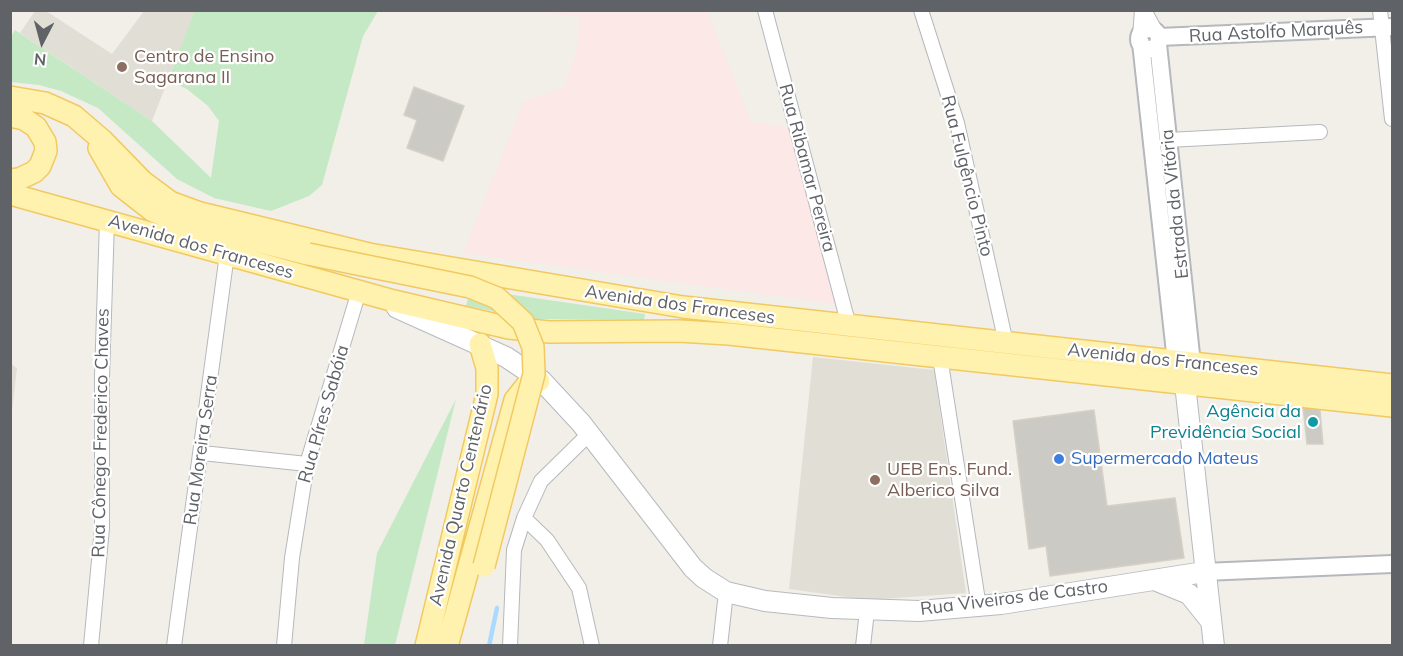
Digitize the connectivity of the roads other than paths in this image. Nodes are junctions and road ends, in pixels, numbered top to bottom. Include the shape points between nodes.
1 (921, 10) edge
2 (1143, 10) edge
3 (766, 11) edge
4 (1385, 21) edge
5 (1151, 39) junction
6 (10, 97) edge
7 (10, 116) edge
8 (74, 116) junction
9 (1392, 119) edge
10 (1320, 132) dead end
11 (1168, 140) junction
12 (10, 180) edge
13 (10, 194) edge
14 (107, 221) junction
15 (227, 254) junction
16 (359, 291) junction
17 (849, 326) junction
18 (1006, 343) junction
19 (480, 344) junction
20 (940, 357) junction
21 (1179, 362) junction
22 (542, 381) junction
23 (1185, 384) junction
24 (1392, 385) edge
25 (1392, 406) edge
26 (589, 434) junction
27 (202, 453) junction
28 (307, 464) junction
29 (524, 518) junction
30 (1392, 564) edge
31 (1204, 572) junction
32 (1155, 580) junction
33 (726, 592) junction
34 (979, 607) junction
35 (867, 611) junction
36 (1211, 623) junction
37 (91, 645) edge
38 (174, 645) edge
39 (284, 645) edge
40 (426, 645) edge
41 (449, 645) edge
42 (510, 645) edge
43 (592, 645) edge
44 (720, 645) edge
45 (863, 645) edge
46 (1214, 645) edge

1 - 18 street, Rua Fulgêncio Pinto via 957,123
2 - 5 street, Estrada da Vitória
3 - 17 street, Rua Ribamar Pereira
4 - 5 street, Rua Astolfo Marquês
4 - 9 street
5 - 11 street, Estrada da Vitória
5 - 21 street, Estrada da Vitória
6 - 8 main road, Avenida dos Franceses via 45,103
7 - 12 main road via 36,127 46,151 34,172
8 - 17 main road, Avenida dos Franceses via 156,193 200,213 369,254 506,279 683,307
8 - 41 main road, bridge via 121,186 153,211 243,239 470,287 497,298 523,322 533,347 534,374 484,566
10 - 11 street
11 - 21 street, Estrada da Vitória
13 - 14 main road, Avenida dos Franceses
14 - 15 main road, Avenida dos Franceses
14 - 37 street, Rua Cônego Frederico Chaves via 102,528
15 - 16 main road, Avenida dos Franceses
15 - 27 street, Rua Moreira Serra
16 - 19 main road, Rua Viveiros de Castro
16 - 20 main road, Avenida dos Franceses via 508,328 563,333 702,331
16 - 28 street, Rua Píres Sabóia
17 - 18 main road, Avenida dos Franceses
18 - 21 main road, Avenida dos Franceses
19 - 22 main road, Rua Viveiros de Castro
19 - 40 main road, Avenida Quarto Centenário via 487,368 487,394
20 - 23 main road, Avenida dos Franceses
20 - 34 street
21 - 23 main road
21 - 24 main road, Avenida dos Franceses
22 - 26 main road, Rua Viveiros de Castro
22 - 41 main road, Avenida Quarto Centenário via 527,385 515,400
23 - 25 main road, Avenida dos Franceses
23 - 31 main road
26 - 29 street via 541,481
26 - 33 main road, Rua Viveiros de Castro via 693,568
27 - 28 street
27 - 38 street, Rua Moreira Serra
28 - 39 street, Rua Píres Sabóia via 292,558
29 - 42 street via 514,550
29 - 43 street via 547,540 579,588
30 - 31 street, Rua Viveiros de Castro
31 - 32 main road, Rua Viveiros de Castro
31 - 36 main road
32 - 34 main road, Rua Viveiros de Castro
32 - 36 main road via 1189,594
33 - 35 main road, Rua Viveiros de Castro via 765,601
33 - 44 street
34 - 35 main road, Rua Viveiros de Castro
35 - 45 street
36 - 46 main road

